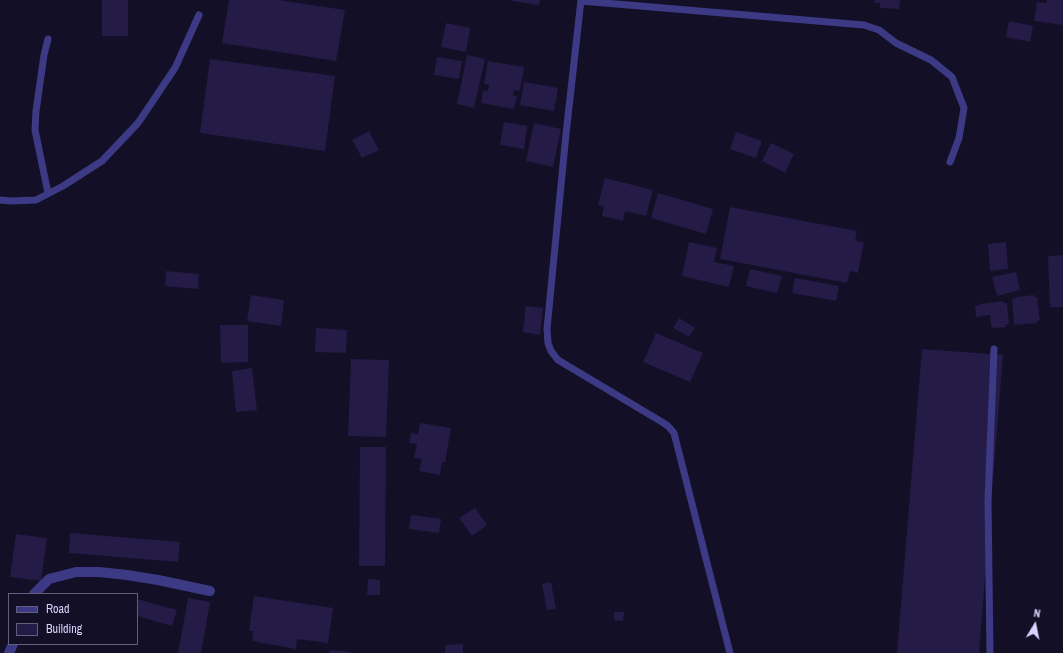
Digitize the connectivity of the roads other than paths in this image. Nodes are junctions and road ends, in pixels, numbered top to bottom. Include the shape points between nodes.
1 (581, 1) edge
2 (199, 15) dead end
3 (48, 39) dead end
4 (950, 162) dead end
5 (48, 193) junction
6 (0, 200) edge
7 (994, 349) dead end
8 (210, 592) dead end
9 (35, 593) edge
10 (730, 653) edge
11 (990, 653) edge

1 - 4 lane via 864,25 879,30 896,43 931,60 952,77 964,108 959,138
1 - 10 lane via 565,142 547,329 548,343 558,360 662,422 674,433
2 - 5 lane via 175,68 138,123 102,161
3 - 5 lane via 42,66 35,130
5 - 6 lane via 36,200
7 - 11 lane via 988,500
8 - 9 street via 128,575 76,572 49,579

